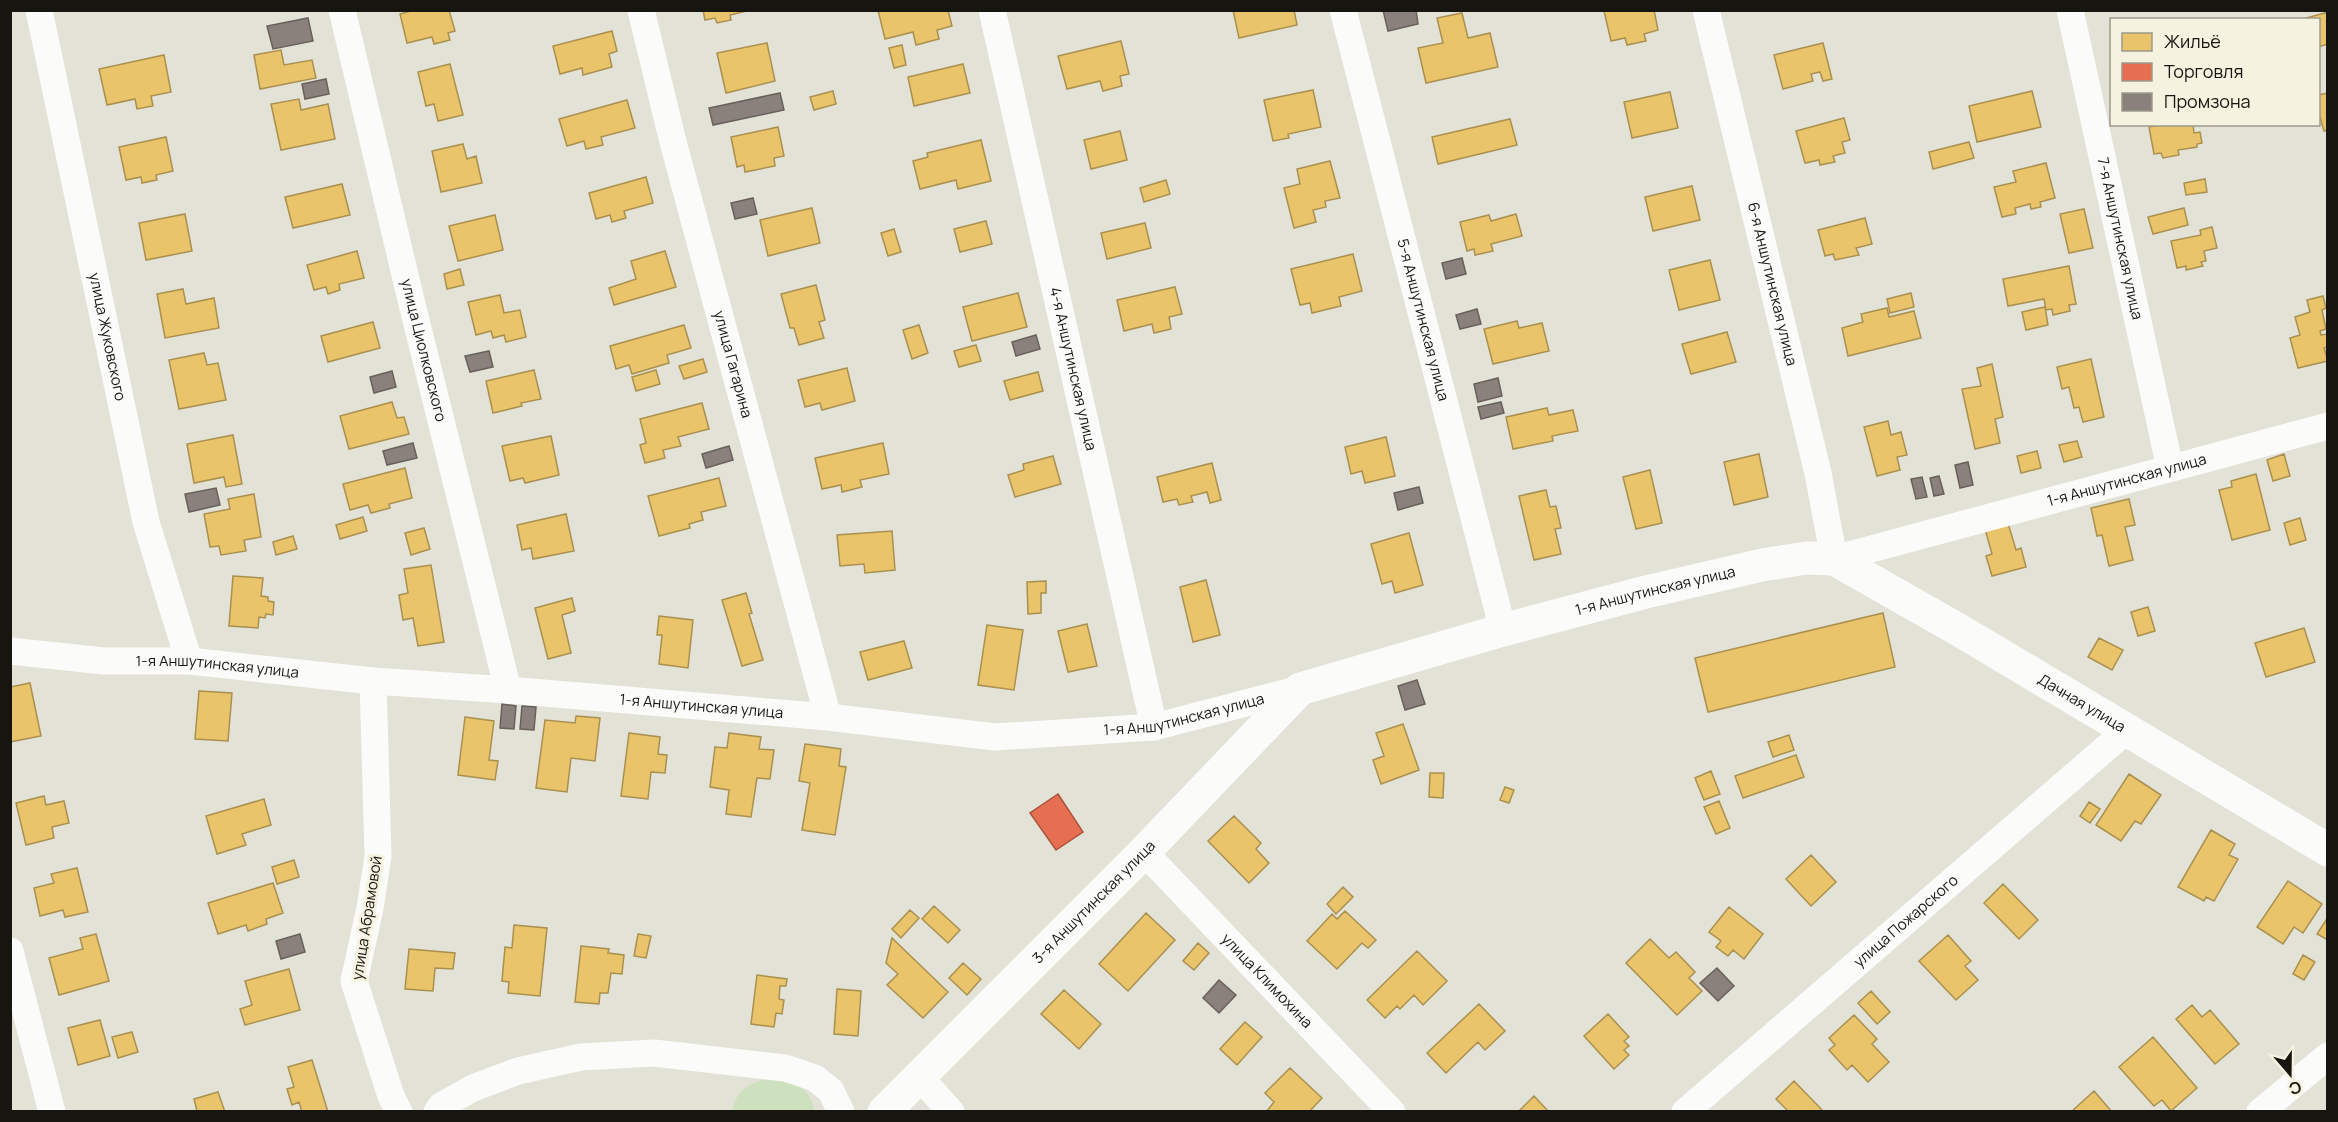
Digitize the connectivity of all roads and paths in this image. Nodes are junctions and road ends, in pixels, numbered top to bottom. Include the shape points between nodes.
1 (39, 10) edge
2 (342, 10) edge
3 (641, 10) edge
4 (992, 10) edge
5 (1343, 10) edge
6 (1706, 10) edge
7 (2070, 10) edge
8 (2328, 426) edge
9 (2170, 468) junction
10 (1834, 559) junction
11 (1503, 630) junction
12 (10, 651) edge
13 (189, 661) junction
14 (373, 681) junction
15 (1300, 688) junction
16 (508, 690) junction
17 (828, 717) junction
18 (1154, 727) junction
19 (2127, 730) junction
20 (2328, 849) edge
21 (1144, 852) junction
22 (10, 951) edge
23 (2328, 1056) edge
24 (919, 1076) junction
25 (52, 1112) edge
26 (399, 1112) edge
27 (437, 1112) edge
28 (841, 1112) edge
29 (884, 1112) edge
30 (951, 1112) edge
31 (1392, 1112) edge
32 (1685, 1112) edge
33 (2260, 1112) edge

1 - 13 street, улица Жуковского via 146,522
2 - 16 street, улица Циолковского
3 - 17 street, улица Гагарина
4 - 18 street, 4-я Аншутинская улица
5 - 11 street, 5-я Аншутинская улица
6 - 10 street, 6-я Аншутинская улица via 1818,473
7 - 9 street, 7-я Аншутинская улица
8 - 9 street, 1-я Аншутинская улица
9 - 10 street, 1-я Аншутинская улица
10 - 11 street, 1-я Аншутинская улица via 1806,558 1762,565
10 - 19 street, Дачная улица
11 - 15 street, 1-я Аншутинская улица
12 - 13 street, 1-я Аншутинская улица via 104,661
13 - 14 street, 1-я Аншутинская улица
14 - 16 street, 1-я Аншутинская улица
14 - 26 street, улица Абрамовой via 378,856 354,981
15 - 18 street, 1-я Аншутинская улица
15 - 21 street, 3-я Аншутинская улица
16 - 17 street, 1-я Аншутинская улица
17 - 18 street, 1-я Аншутинская улица via 995,737
19 - 20 street, Дачная улица
19 - 32 street, улица Пожарского
21 - 24 street, 3-я Аншутинская улица
21 - 31 street, улица Климохина
22 - 25 street
23 - 33 street
24 - 29 street, 3-я Аншутинская улица
24 - 30 street
27 - 28 street via 473,1088 518,1071 581,1057 654,1053 785,1068 815,1078 831,1091

